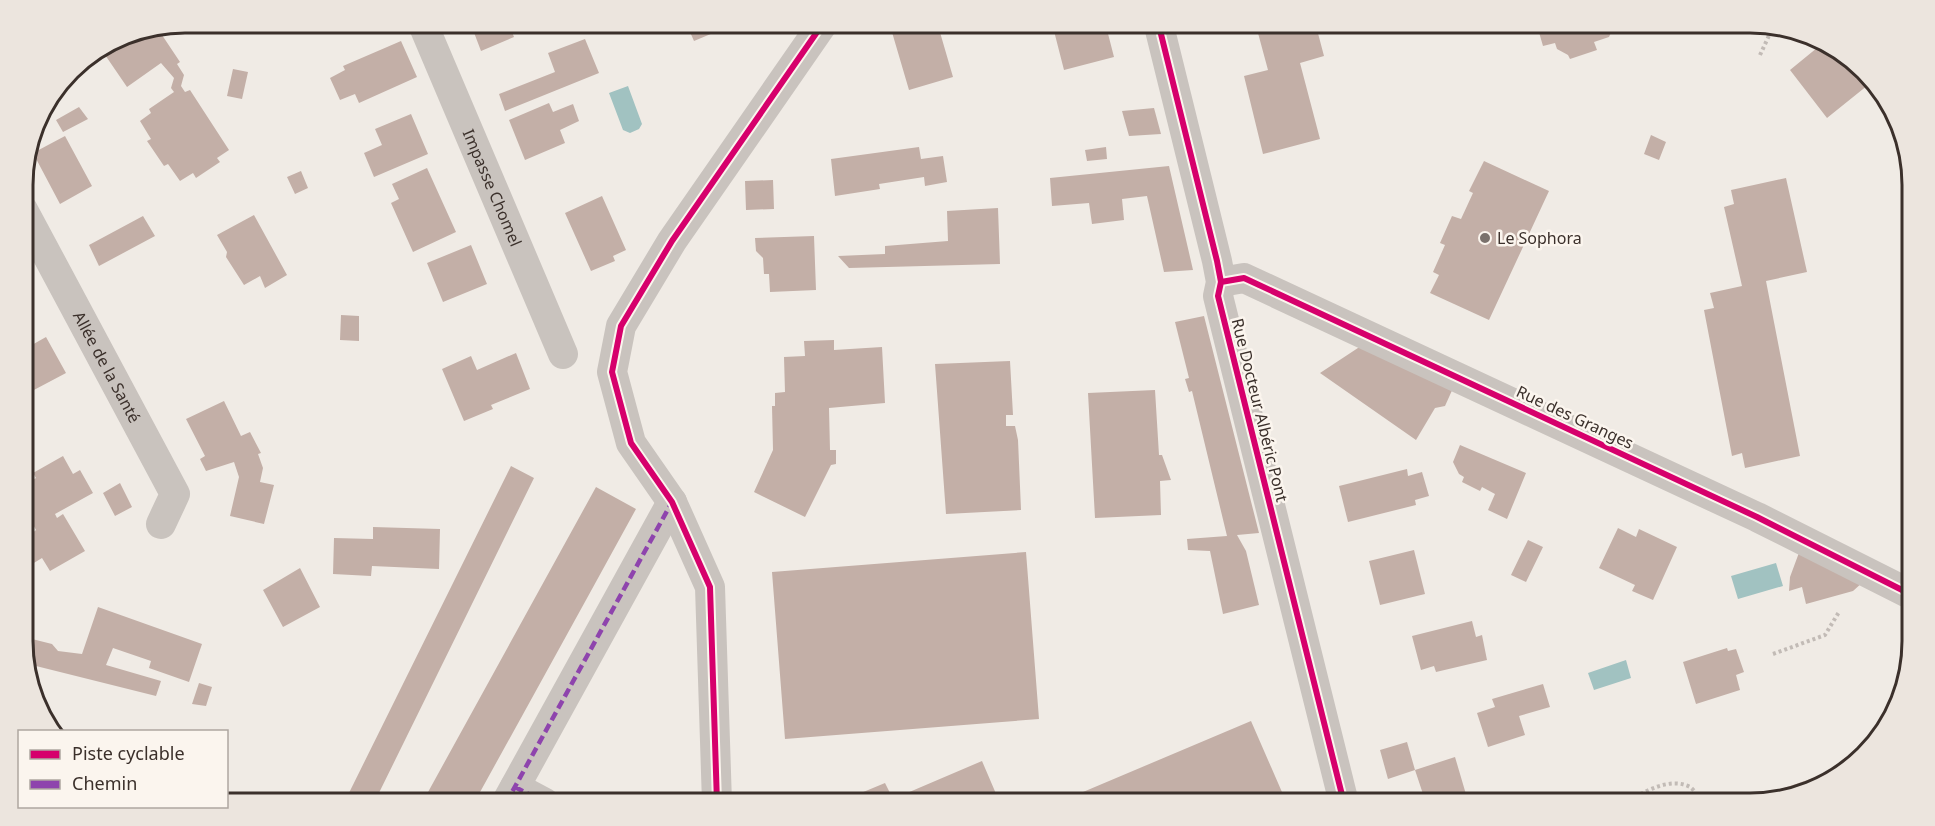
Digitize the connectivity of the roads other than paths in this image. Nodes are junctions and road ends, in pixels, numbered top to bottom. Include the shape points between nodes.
1 (427, 33) edge
2 (816, 33) edge
3 (1161, 33) edge
4 (33, 229) edge
5 (1221, 282) junction
6 (563, 354) dead end
7 (672, 502) junction
8 (161, 524) dead end
9 (1902, 591) edge
10 (512, 793) edge
11 (717, 793) edge
12 (1342, 793) edge

1 - 6 street, Impasse Chomel
2 - 7 street via 672,242 621,326 612,372 631,443
3 - 5 street, Rue Docteur Albéric Pont
4 - 8 street, Allée de la Santé via 176,494
5 - 9 street, Rue des Granges via 1244,278 1736,508
5 - 12 street, Rue Docteur Albéric Pont via 1218,296
7 - 10 street
7 - 11 street via 710,587

